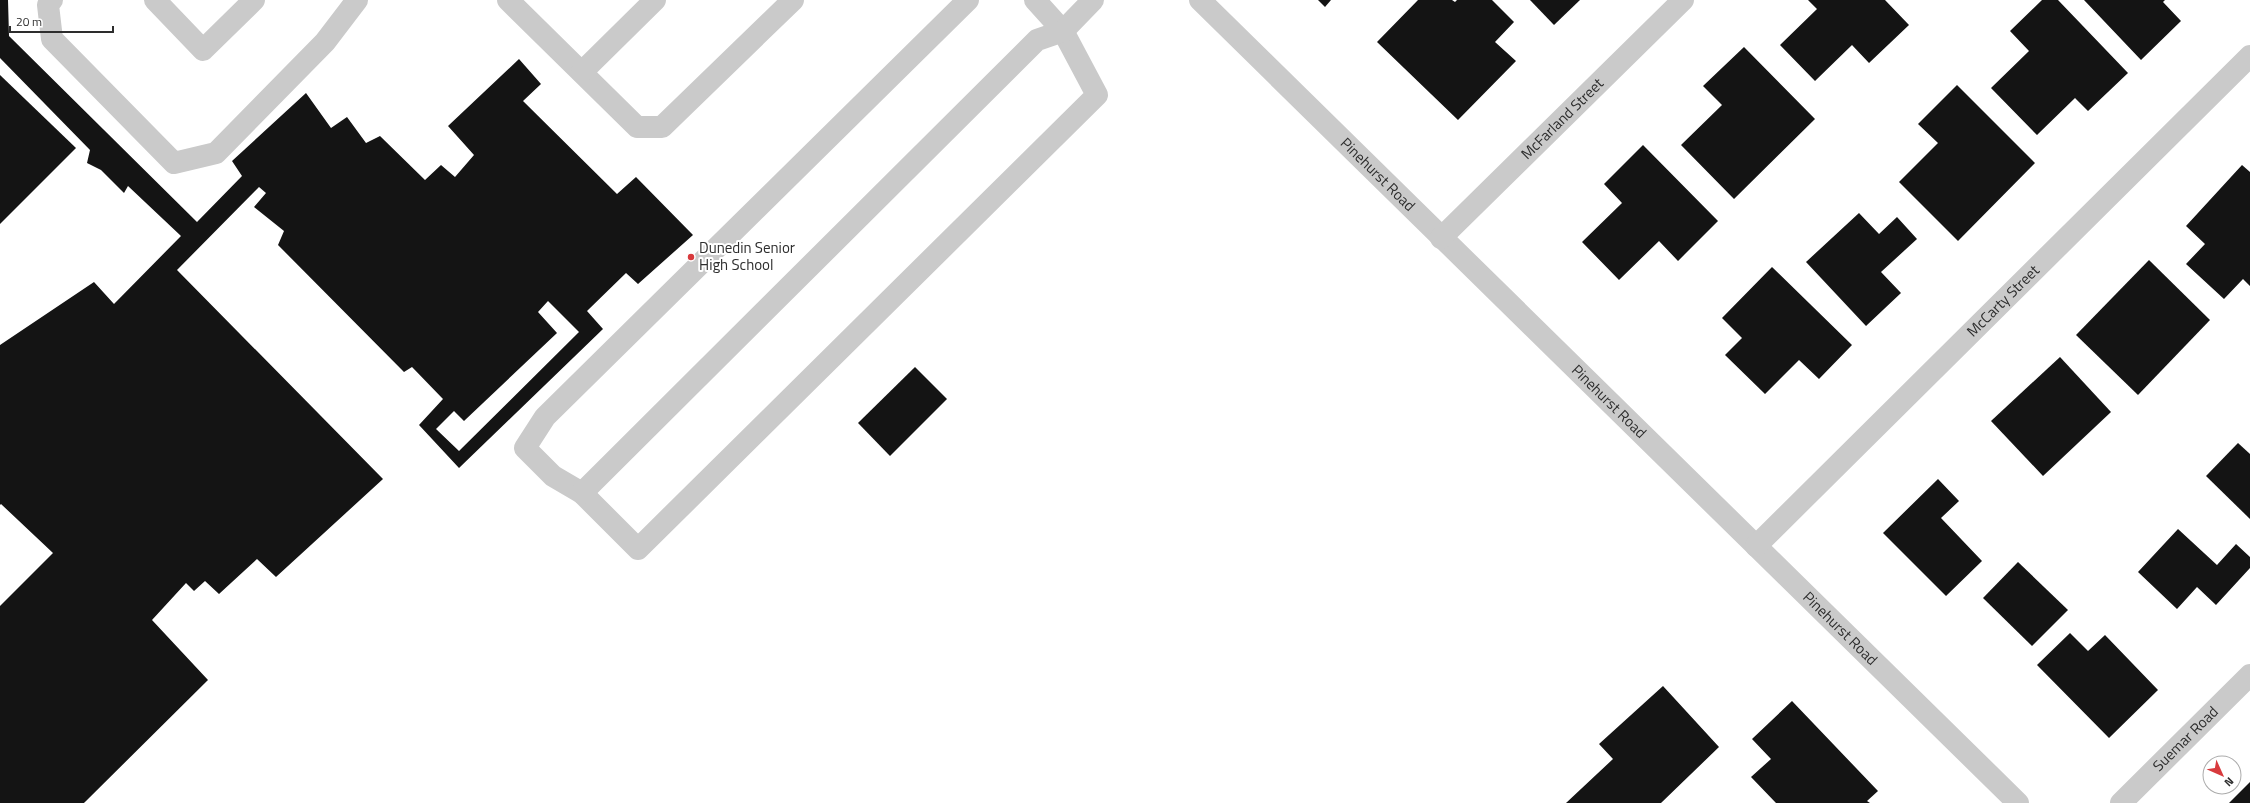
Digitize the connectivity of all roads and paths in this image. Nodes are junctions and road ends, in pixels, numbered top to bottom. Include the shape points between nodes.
1 (52, 0) edge
2 (155, 0) edge
3 (254, 0) edge
4 (357, 0) edge
5 (655, 0) edge
6 (793, 0) edge
7 (968, 0) edge
8 (1036, 0) edge
9 (1093, 0) edge
10 (1200, 0) edge
11 (1683, 0) edge
12 (518, 3) edge
13 (1063, 31) junction
14 (2250, 56) edge
15 (582, 72) junction
16 (1441, 238) junction
17 (582, 493) junction
18 (1756, 546) junction
19 (2250, 675) edge
20 (2018, 803) edge
21 (2121, 803) edge

1 - 4 street via 48,5 52,39 174,163 216,153 325,42
2 - 3 street via 203,50
5 - 15 street
6 - 15 street via 662,127 636,127
7 - 17 street via 545,417 525,448 554,476
8 - 13 street
9 - 13 street
10 - 16 street, Pinehurst Road
11 - 16 street, McFarland Street
12 - 15 street
13 - 17 street via 1037,40
13 - 17 street via 1097,96 638,549
14 - 18 street, McCarty Street
16 - 18 street, Pinehurst Road
18 - 20 street, Pinehurst Road
19 - 21 street, Suemar Road

